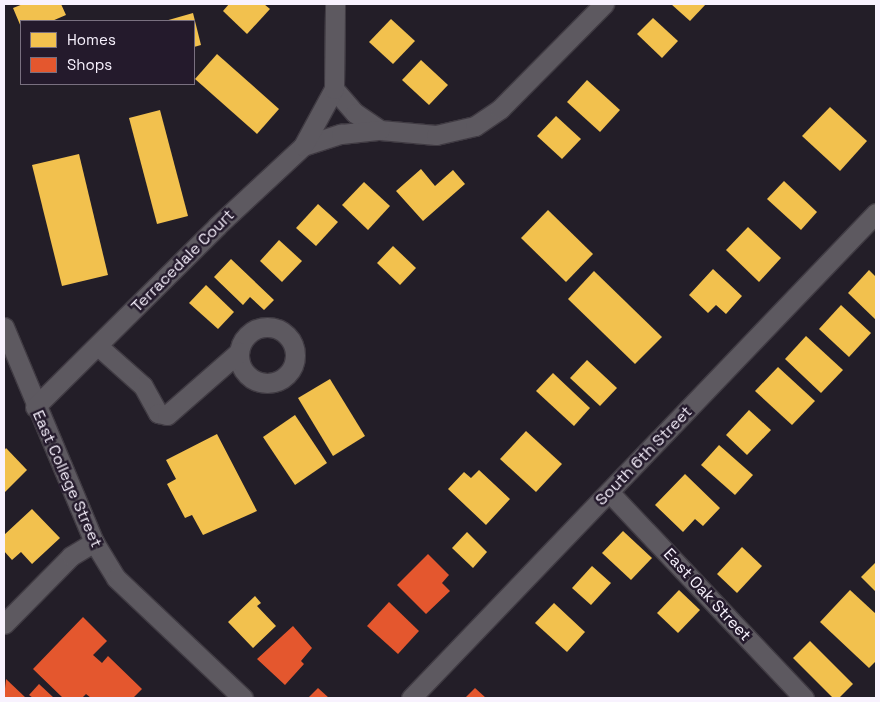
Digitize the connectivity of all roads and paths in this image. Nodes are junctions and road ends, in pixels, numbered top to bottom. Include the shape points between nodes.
1 (335, 4) edge
2 (604, 4) edge
3 (334, 89) junction
4 (380, 130) junction
5 (303, 146) junction
6 (876, 212) edge
7 (4, 327) edge
8 (98, 346) junction
9 (239, 352) dead end
10 (35, 407) junction
11 (609, 492) junction
12 (94, 542) junction
13 (4, 624) edge
14 (243, 698) edge
15 (411, 698) edge
16 (804, 698) edge

1 - 3 street
2 - 4 street via 500,109 475,126 436,135
3 - 4 street via 355,113
3 - 5 street, Terracedale Court
4 - 5 street via 341,134
5 - 8 street, Terracedale Court via 217,226
6 - 11 street, South 6th Street
7 - 10 street, East College Street
8 - 9 street via 143,386 158,413 168,415
8 - 10 street, Terracedale Court
10 - 12 street, East College Street
11 - 15 street, South 6th Street
11 - 16 street, East Oak Street
12 - 13 street via 71,556
12 - 14 street, East College Street via 116,578

